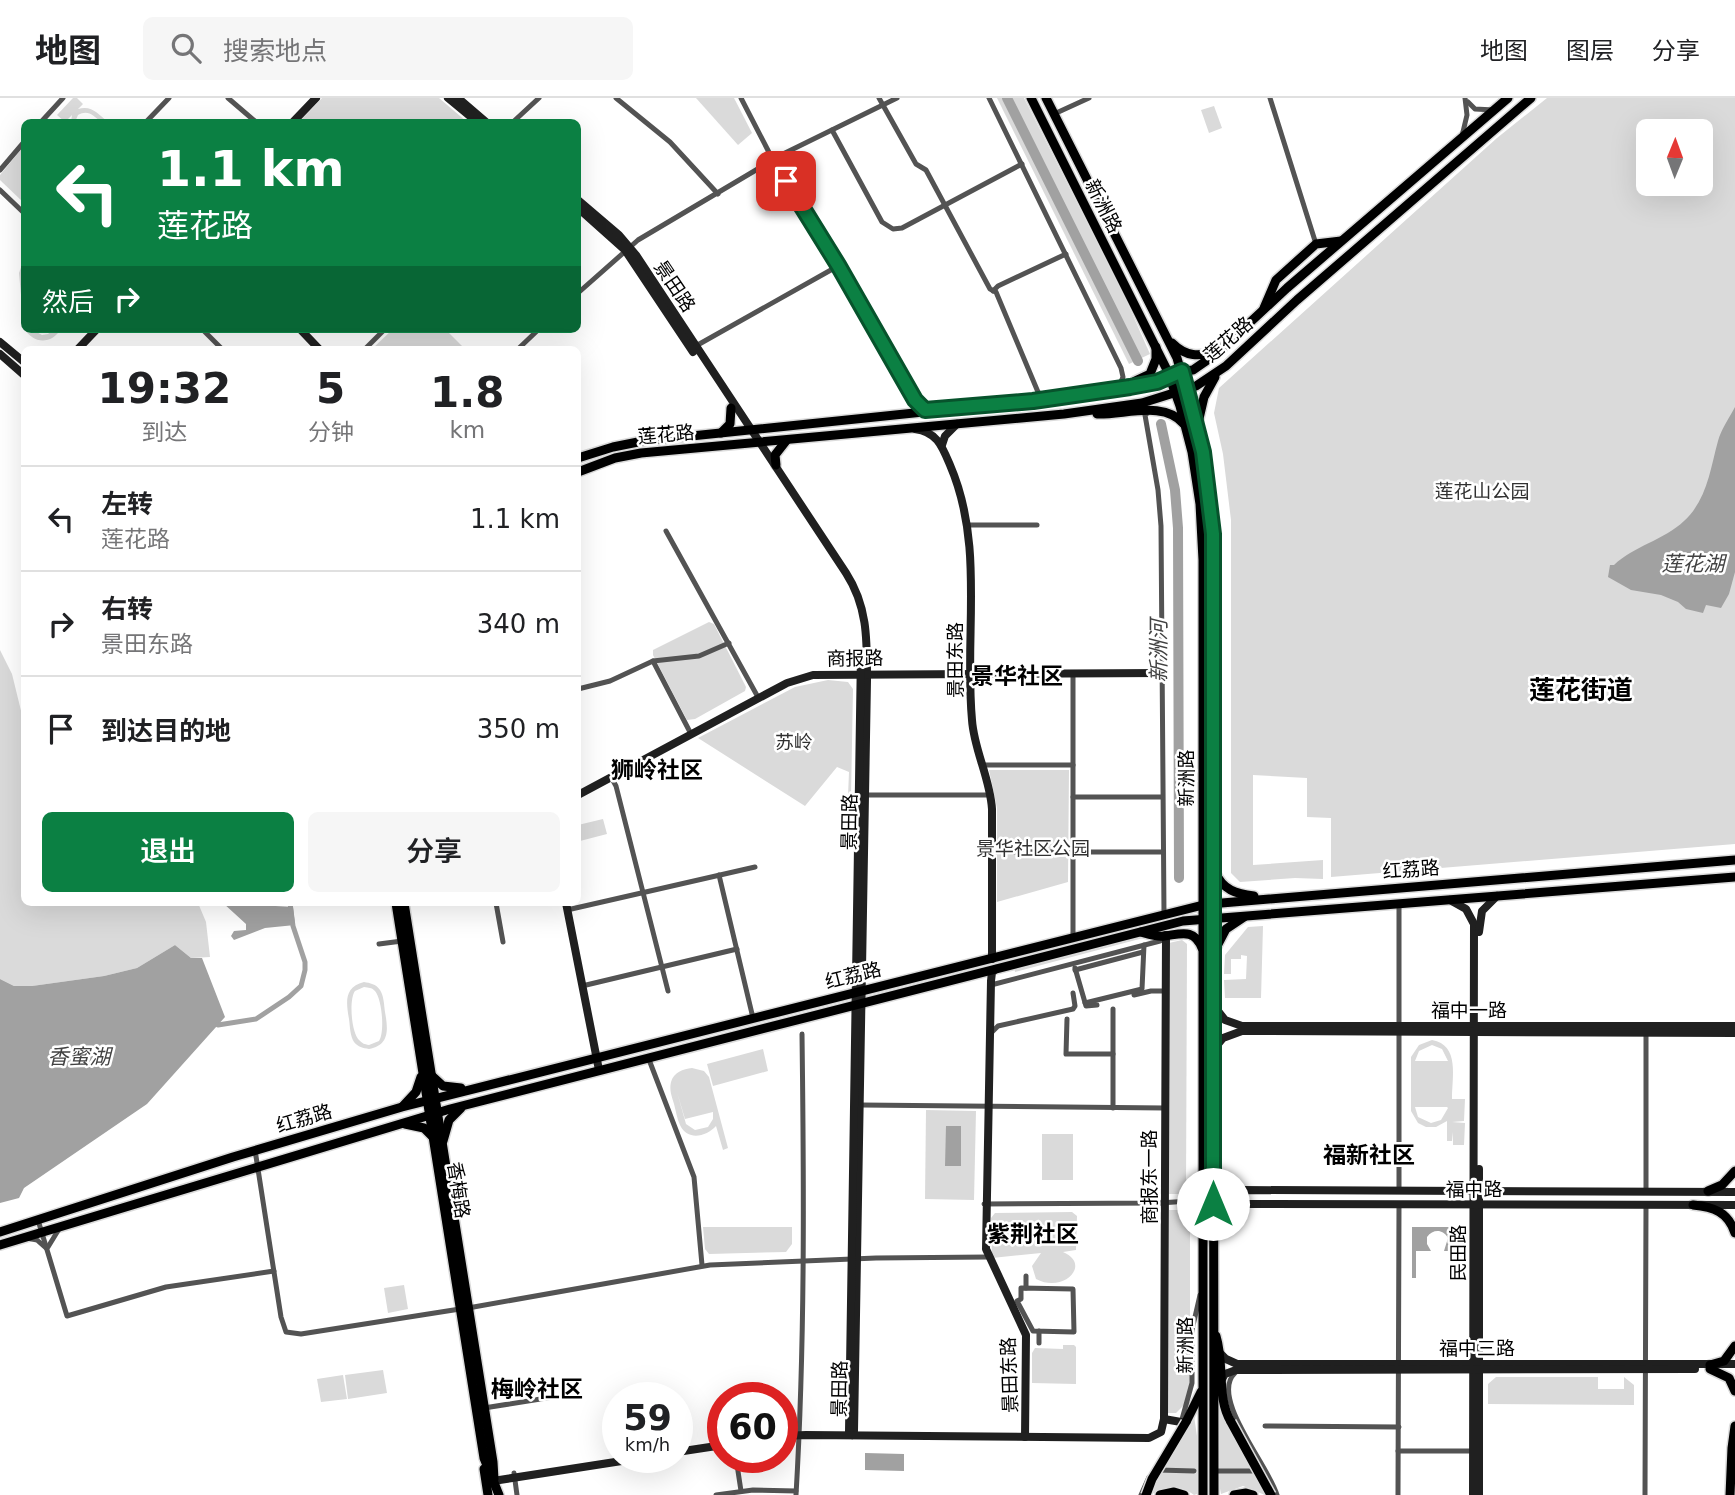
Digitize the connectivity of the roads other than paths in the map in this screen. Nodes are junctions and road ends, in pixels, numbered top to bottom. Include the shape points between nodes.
1 (63, 98) edge
2 (169, 98) edge
3 (228, 98) edge
4 (316, 98) edge
5 (448, 98) edge
6 (458, 98) edge
7 (539, 98) edge
8 (616, 98) edge
9 (741, 98) edge
10 (879, 98) edge
11 (897, 98) edge
12 (989, 98) edge
13 (1031, 98) edge
14 (1046, 98) edge
15 (1089, 98) edge
16 (1270, 98) edge
17 (1508, 98) edge
18 (1531, 98) edge
19 (1466, 99) edge
20 (883, 105) junction
21 (1494, 110) junction
22 (1054, 114) junction
23 (44, 119) edge
24 (149, 119) edge
25 (252, 119) edge
26 (296, 119) edge
27 (473, 119) edge
28 (482, 119) edge
29 (516, 119) edge
30 (832, 130) junction
31 (1461, 139) junction
32 (21, 146) edge
33 (774, 162) junction
34 (1022, 164) junction
35 (0, 170) edge
36 (0, 190) edge
37 (718, 194) junction
38 (581, 203) edge
39 (944, 203) junction
40 (21, 210) edge
41 (581, 210) edge
42 (1342, 240) junction
43 (1316, 244) junction
44 (627, 248) junction
45 (1067, 255) junction
46 (838, 265) junction
47 (581, 290) edge
48 (994, 291) junction
49 (1263, 311) junction
50 (93, 333) edge
51 (208, 333) edge
52 (304, 333) edge
53 (381, 333) edge
54 (535, 333) edge
55 (1169, 340) junction
56 (0, 342) edge
57 (1156, 345) junction
58 (81, 346) edge
59 (222, 346) edge
60 (316, 346) edge
61 (368, 346) edge
62 (521, 346) edge
63 (694, 348) junction
64 (1222, 349) junction
65 (0, 354) edge
66 (21, 360) edge
67 (1226, 366) junction
68 (1121, 368) junction
69 (1182, 371) junction
70 (21, 372) edge
71 (1170, 377) junction
72 (1138, 381) junction
73 (1120, 384) junction
74 (1187, 388) junction
75 (1105, 391) junction
76 (1175, 392) junction
77 (1049, 399) junction
78 (1033, 401) junction
79 (731, 408) junction
80 (928, 411) junction
81 (1082, 411) junction
82 (1150, 411) junction
83 (1131, 413) junction
84 (957, 424) junction
85 (1145, 428) junction
86 (1198, 428) junction
87 (913, 429) junction
88 (1187, 429) junction
89 (750, 431) junction
90 (719, 434) junction
91 (786, 441) junction
92 (758, 444) junction
93 (943, 448) junction
94 (581, 457) edge
95 (776, 465) junction
96 (581, 471) edge
97 (968, 525) junction
98 (1037, 526) dead end
99 (666, 531) dead end
100 (729, 643) junction
101 (653, 661) junction
102 (864, 673) junction
103 (971, 673) junction
104 (1073, 673) junction
105 (1162, 673) junction
106 (581, 688) edge
107 (759, 699) junction
108 (691, 734) junction
109 (983, 765) junction
110 (1073, 765) junction
111 (611, 777) junction
112 (581, 792) edge
113 (865, 795) junction
114 (991, 795) junction
115 (1073, 797) junction
116 (1162, 797) junction
117 (992, 852) junction
118 (1073, 852) junction
119 (1163, 852) junction
120 (1735, 860) edge
121 (755, 867) dead end
122 (1213, 868) junction
123 (719, 875) junction
124 (1735, 877) edge
125 (643, 892) junction
126 (1497, 896) junction
127 (1273, 897) junction
128 (1447, 899) junction
129 (581, 903) edge
130 (1399, 903) junction
131 (1209, 904) junction
132 (396, 906) edge
133 (404, 906) edge
134 (497, 906) edge
135 (566, 906) edge
136 (1164, 914) junction
137 (1251, 914) junction
138 (1208, 918) junction
139 (1139, 932) junction
140 (1073, 937) junction
141 (1162, 938) junction
142 (402, 941) junction
143 (503, 942) dead end
144 (379, 944) dead end
145 (1144, 948) junction
146 (737, 949) junction
147 (1208, 957) junction
148 (992, 959) junction
149 (1070, 964) junction
150 (662, 967) junction
151 (996, 969) junction
152 (1075, 970) junction
153 (978, 973) junction
154 (990, 985) junction
155 (582, 986) junction
156 (1142, 989) junction
157 (1165, 990) junction
158 (668, 991) dead end
159 (859, 991) junction
160 (1073, 993) dead end
161 (1134, 995) dead end
162 (859, 1003) junction
163 (1085, 1003) junction
164 (1213, 1003) junction
165 (1097, 1006) dead end
166 (1113, 1009) dead end
167 (753, 1018) junction
168 (990, 1018) junction
169 (1067, 1019) dead end
170 (999, 1026) junction
171 (1735, 1026) edge
172 (1399, 1029) junction
173 (1476, 1029) junction
174 (1646, 1032) junction
175 (1735, 1032) edge
176 (802, 1034) dead end
177 (990, 1034) junction
178 (1213, 1052) junction
179 (1113, 1054) junction
180 (597, 1057) junction
181 (648, 1058) junction
182 (426, 1070) junction
183 (599, 1070) junction
184 (473, 1089) junction
185 (431, 1100) junction
186 (466, 1105) junction
187 (860, 1105) junction
188 (987, 1106) junction
189 (402, 1107) junction
190 (1114, 1108) junction
191 (1165, 1108) junction
192 (433, 1114) junction
193 (400, 1124) junction
194 (433, 1139) junction
195 (255, 1150) junction
196 (443, 1153) junction
197 (1213, 1164) junction
198 (258, 1167) junction
199 (1735, 1171) edge
200 (1203, 1186) junction
201 (1241, 1191) junction
202 (1399, 1191) junction
203 (1476, 1191) junction
204 (1506, 1191) junction
205 (1646, 1191) junction
206 (1708, 1191) junction
207 (1735, 1192) edge
208 (1163, 1203) junction
209 (985, 1204) junction
210 (1213, 1204) junction
211 (1240, 1204) junction
212 (1399, 1204) junction
213 (1476, 1204) junction
214 (1504, 1204) junction
215 (1646, 1205) junction
216 (1693, 1205) junction
217 (1735, 1205) edge
218 (38, 1220) junction
219 (1203, 1220) junction
220 (61, 1227) junction
221 (1213, 1228) junction
222 (0, 1232) edge
223 (43, 1233) junction
224 (1735, 1233) edge
225 (26, 1238) junction
226 (0, 1245) edge
227 (48, 1251) junction
228 (987, 1257) junction
229 (855, 1259) junction
230 (802, 1261) junction
231 (702, 1265) junction
232 (274, 1271) junction
233 (1026, 1276) dead end
234 (1203, 1282) junction
235 (1026, 1288) junction
236 (464, 1308) junction
237 (1213, 1326) junction
238 (1039, 1331) junction
239 (1039, 1343) dead end
240 (1735, 1346) edge
241 (1222, 1354) junction
242 (1645, 1366) junction
243 (1399, 1367) junction
244 (1476, 1367) junction
245 (1710, 1367) junction
246 (1735, 1367) edge
247 (1244, 1370) junction
248 (1222, 1379) junction
249 (1203, 1387) junction
250 (1735, 1391) edge
251 (553, 1397) dead end
252 (484, 1408) junction
253 (1164, 1419) junction
254 (1184, 1422) junction
255 (1265, 1426) dead end
256 (1735, 1426) edge
257 (1399, 1427) junction
258 (800, 1433) junction
259 (852, 1433) junction
260 (1025, 1435) junction
261 (1398, 1451) junction
262 (1474, 1451) junction
263 (602, 1460) edge
264 (602, 1463) edge
265 (485, 1464) junction
266 (1153, 1470) junction
267 (1194, 1471) dead end
268 (1218, 1471) dead end
269 (1267, 1471) junction
270 (498, 1472) junction
271 (738, 1473) edge
272 (514, 1475) junction
273 (494, 1481) junction
274 (741, 1491) junction
275 (796, 1493) edge
276 (1249, 1494) edge
277 (488, 1495) edge
278 (494, 1495) edge
279 (499, 1495) edge
280 (517, 1495) edge
281 (716, 1495) edge
282 (1143, 1495) edge
283 (1160, 1495) edge
284 (1184, 1495) edge
285 (1203, 1495) edge
286 (1214, 1495) edge
287 (1234, 1495) edge
288 (1271, 1495) edge
289 (1277, 1495) edge
290 (1398, 1495) edge
291 (1474, 1495) edge
292 (1479, 1495) edge
293 (1645, 1495) edge
294 (1730, 1495) edge

1 - 23 street
2 - 24 street
3 - 25 street
4 - 26 street
5 - 27 street
6 - 28 street
7 - 29 street
8 - 37 street via 670,142
9 - 33 street
10 - 20 street
11 - 20 street
12 - 34 street
13 - 57 main road, 新洲路
14 - 22 main road, 新洲路
15 - 22 street
16 - 43 street
17 - 21 main road, 莲花路
18 - 67 main road, 莲花路
19 - 21 street via 1475,109
19 - 31 street
20 - 30 street
20 - 39 street
21 - 31 main road, 莲花路
22 - 55 main road, 新洲路
30 - 33 street
30 - 39 street via 887,227 902,228
31 - 42 main road, 莲花路
32 - 35 street
33 - 37 street
33 - 46 street
34 - 39 street
34 - 45 street
36 - 40 street
37 - 44 street
38 - 44 street, 景田路
39 - 48 street
41 - 44 street, 景田路
42 - 43 main road
42 - 49 main road, 莲花路
43 - 49 main road via 1276,280
44 - 47 street
44 - 63 street, 景田路
45 - 48 street
45 - 68 street
46 - 63 street
46 - 80 street via 915,400
48 - 77 street via 1038,392
48 - 78 street via 1034,391
49 - 64 main road, 莲花路
50 - 58 street
51 - 59 street
52 - 60 street
53 - 61 street
54 - 62 street
55 - 64 main road via 1192,355
55 - 69 main road, 新洲路
56 - 66 street
57 - 71 main road, 新洲路
57 - 72 main road via 1153,370
63 - 79 street, 景田路
63 - 89 street, 景田路
64 - 69 main road, 莲花路 via 1196,368
65 - 70 street
67 - 74 main road, 莲花路
67 - 86 main road via 1208,387
68 - 72 street
68 - 73 street
69 - 71 main road, 莲花路
69 - 74 main road, 新洲路
71 - 75 main road, 莲花路
71 - 76 main road, 新洲路
72 - 73 main road
73 - 75 main road
74 - 76 main road, 莲花路
74 - 86 main road, 新洲路
75 - 77 main road, 莲花路
76 - 81 main road, 莲花路 via 1142,403
76 - 88 main road, 新洲路
77 - 78 main road, 莲花路
78 - 80 main road, 莲花路
79 - 89 street, 景田路
79 - 90 main road via 730,424
80 - 89 main road, 莲花路
81 - 83 main road
81 - 84 main road, 莲花路
82 - 83 main road
82 - 85 street via 1145,415
82 - 88 main road via 1173,414
83 - 85 street via 1139,416
84 - 87 main road, 莲花路
84 - 93 street via 943,439
85 - 105 street via 1161,526
86 - 122 main road, 新洲路 via 1213,534
87 - 91 main road, 莲花路
87 - 93 street via 933,435
88 - 131 main road, 新洲路 via 1203,534
89 - 90 main road, 莲花路
89 - 92 street, 景田路
90 - 94 main road, 莲花路 via 632,443
91 - 92 main road, 莲花路
91 - 95 main road via 775,455
92 - 95 street, 景田路
92 - 96 main road, 莲花路 via 632,455
92 - 102 street, 景田路 via 852,592 860,620
93 - 97 street, 景田东路
95 - 102 street, 景田路 via 858,594 866,626
97 - 98 street
97 - 103 street, 景田东路
99 - 100 street
100 - 101 street via 699,656
100 - 107 street
101 - 106 street via 605,683
101 - 108 street
102 - 103 street, 商报路
102 - 107 street, 商报路 via 807,676
102 - 113 street, 景田路
102 - 159 street, 景田路
103 - 104 street, 商报路
103 - 109 street, 景田东路 via 972,721
104 - 105 street, 商报路
104 - 110 street
105 - 116 street
107 - 108 street, 商报路
108 - 111 street, 商报路
109 - 110 street
109 - 114 street, 景田东路
110 - 115 street
111 - 112 street, 商报路
111 - 125 street
113 - 114 street
113 - 159 street, 景田路
114 - 117 street, 景田东路
115 - 116 street
115 - 118 street
116 - 119 street
117 - 118 street
117 - 148 street, 景田东路
118 - 119 street
118 - 140 street
119 - 136 street
120 - 127 main road, 红荔路
121 - 123 street
122 - 127 main road via 1222,884 1234,892
122 - 131 main road, 新洲路
123 - 125 street
123 - 146 street
124 - 126 main road, 红荔路
125 - 129 street
125 - 150 street
126 - 128 main road, 红荔路
126 - 173 street, 民田路 via 1483,909 1479,921
127 - 131 main road, 红荔路
128 - 130 main road, 红荔路
128 - 173 street, 民田路 via 1463,907 1474,924
130 - 137 main road, 红荔路
130 - 172 street
131 - 136 main road, 红荔路
131 - 138 main road, 新洲路
132 - 142 main road, 香梅路
133 - 182 main road, 香梅路
134 - 143 street
135 - 155 street
136 - 140 main road, 红荔路
137 - 138 main road, 红荔路
137 - 147 main road via 1226,929
138 - 139 main road, 红荔路
138 - 147 main road, 新洲路
139 - 141 main road
139 - 151 main road, 红荔路
140 - 148 main road, 红荔路
141 - 145 street
141 - 147 main road via 1192,934
141 - 157 street, 商报东一路
142 - 144 street
142 - 182 main road, 香梅路
145 - 149 street
145 - 152 street
145 - 156 street
146 - 150 street
146 - 167 street
147 - 164 main road, 新洲路
147 - 200 main road, 新洲路
148 - 159 main road, 红荔路
149 - 152 street
149 - 154 street
150 - 155 street
150 - 158 street
151 - 153 main road, 红荔路
151 - 154 street, 景田东路
152 - 163 street
153 - 162 main road, 红荔路
153 - 188 street, 景田东路 via 988,980
154 - 168 street, 景田东路
155 - 180 street
156 - 157 street
156 - 163 street
157 - 161 street
157 - 191 street, 商报东一路
159 - 162 street, 景田路
159 - 167 main road, 红荔路
160 - 170 street via 1073,1009
162 - 181 main road, 红荔路
162 - 187 street, 景田路
162 - 229 street, 景田路
163 - 165 street
164 - 172 street, 福中一路 via 1226,1020 1242,1026
164 - 178 main road, 新洲路
166 - 179 street
167 - 180 main road, 红荔路
168 - 170 street via 993,1026
168 - 177 street, 景田东路
169 - 179 street via 1066,1054
170 - 177 street
171 - 173 street, 福中一路
172 - 173 street, 福中一路
172 - 178 street, 福中一路 via 1237,1032 1223,1038
172 - 202 street
173 - 174 street, 福中一路
173 - 203 street, 民田路
174 - 175 street, 福中一路
174 - 205 street
176 - 230 street
177 - 188 street, 景田东路
178 - 197 main road, 新洲路
179 - 190 street
180 - 183 street
180 - 184 main road, 红荔路
181 - 183 main road, 红荔路
181 - 231 street via 694,1177
182 - 184 main road via 446,1087
182 - 185 main road, 香梅路
182 - 189 main road via 418,1089
183 - 186 main road, 红荔路
184 - 185 main road, 红荔路
185 - 189 main road, 红荔路
185 - 192 main road, 香梅路
186 - 192 main road, 红荔路
186 - 196 main road via 449,1120
187 - 188 street
187 - 229 street, 景田路
188 - 190 street
188 - 209 street, 景田东路
189 - 195 main road, 红荔路
190 - 191 street
191 - 208 street, 商报东一路
192 - 193 main road, 红荔路
192 - 194 main road, 香梅路
192 - 196 main road, 香梅路
193 - 194 main road via 424,1128
193 - 198 main road, 红荔路
194 - 236 main road, 香梅路
195 - 198 street
195 - 218 main road, 红荔路
196 - 236 main road, 香梅路
197 - 201 main road via 1222,1182
197 - 210 main road, 新洲路
198 - 220 main road, 红荔路
198 - 232 street
199 - 206 main road via 1722,1185
200 - 208 street via 1194,1199
200 - 219 main road, 新洲路
201 - 202 street, 福中路
201 - 211 street via 1237,1196
202 - 203 street, 福中路
203 - 204 street, 福中路
203 - 213 street, 民田路
204 - 205 street, 福中路
204 - 214 street
205 - 206 street, 福中路
206 - 207 street, 福中路
208 - 209 street
208 - 219 street via 1193,1207
208 - 253 street, 商报东一路
209 - 228 street, 景田东路
210 - 211 street, 福中路
210 - 221 main road, 新洲路
211 - 212 street, 福中路
211 - 221 main road via 1224,1212
212 - 213 street, 福中路
212 - 243 street
213 - 214 street, 福中路
213 - 244 street, 民田路
214 - 215 street, 福中路
215 - 216 street, 福中路
215 - 242 street
216 - 217 street, 福中路
216 - 224 main road via 1723,1213
218 - 222 main road, 红荔路
218 - 223 street
219 - 234 main road, 新洲路
220 - 223 main road, 红荔路
220 - 227 street
221 - 237 main road, 新洲路
223 - 225 main road, 红荔路
223 - 227 street
225 - 226 main road, 红荔路
225 - 227 street via 37,1240
227 - 232 street via 67,1316 166,1287
228 - 229 street
228 - 260 street, 景田东路 via 1026,1335
229 - 230 street
229 - 259 street, 景田路
230 - 231 street
230 - 258 street
231 - 236 street
232 - 236 street via 286,1332 301,1334
233 - 235 street
234 - 249 main road, 新洲路
234 - 254 street via 1192,1330 1192,1383
235 - 238 street via 1021,1288 1017,1301 1033,1331
235 - 238 street via 1073,1289 1074,1332
236 - 252 main road, 香梅路
236 - 265 main road, 香梅路
237 - 241 main road
237 - 286 main road, 新洲路
238 - 239 street
240 - 245 main road via 1724,1361
241 - 243 street, 福中三路 via 1237,1364
241 - 248 main road
242 - 244 street, 福中三路
242 - 245 street, 福中三路
242 - 293 street
243 - 244 street, 福中三路
243 - 247 street, 福中三路
243 - 257 street
244 - 262 street, 民田路
244 - 292 street, 民田路
245 - 246 street, 福中三路
245 - 250 main road via 1729,1378
247 - 248 street, 福中三路 via 1231,1371
247 - 269 street via 1230,1379 1229,1402
248 - 288 main road, bridge via 1223,1403 1231,1422
249 - 254 main road
249 - 285 main road, 新洲路
251 - 252 street
252 - 270 main road, 香梅路
253 - 254 street
253 - 260 street via 1162,1430 1154,1437
254 - 266 street
254 - 282 main road, bridge
255 - 257 street
256 - 294 main road
257 - 261 street
258 - 259 street
258 - 275 street
259 - 260 street
261 - 262 street
261 - 290 street
262 - 291 street, 民田路
263 - 272 street
264 - 272 street
265 - 273 main road, 香梅路
265 - 277 main road
266 - 267 street
266 - 282 street
268 - 269 street
269 - 289 street
270 - 272 street
270 - 273 main road, 香梅路
271 - 274 street
272 - 273 street
272 - 280 street
273 - 278 main road, 香梅路
273 - 279 main road, 香梅路
274 - 275 street
274 - 281 street
276 - 287 main road
283 - 284 main road

